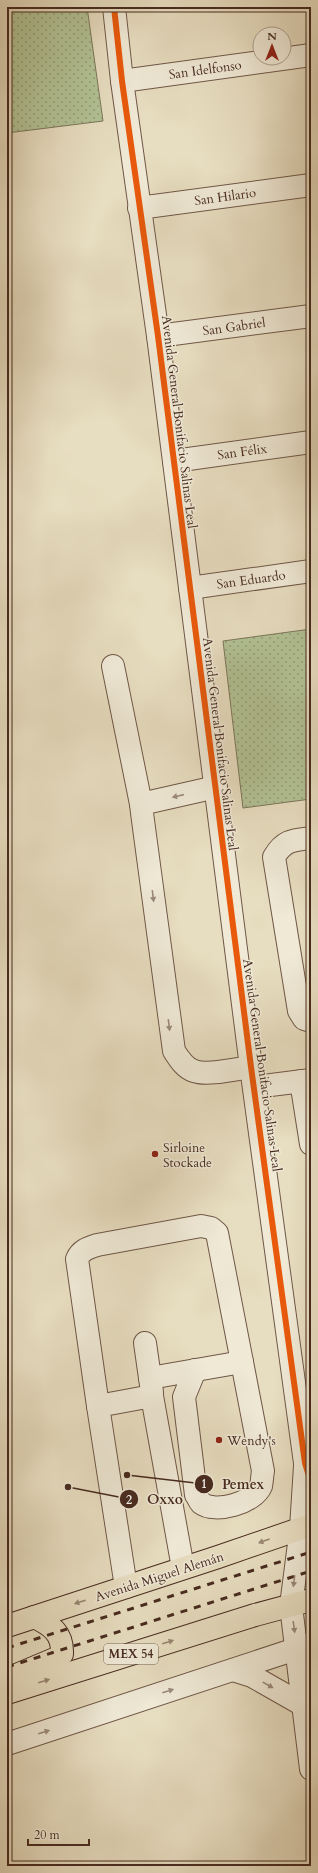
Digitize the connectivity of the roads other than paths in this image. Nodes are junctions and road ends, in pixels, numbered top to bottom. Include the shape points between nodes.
1 (114, 7) edge
2 (311, 55) edge
3 (122, 81) junction
4 (311, 185) edge
5 (139, 208) junction
6 (311, 316) edge
7 (158, 336) junction
8 (311, 442) edge
9 (174, 461) junction
10 (311, 571) edge
11 (190, 588) junction
12 (113, 666) dead end
13 (216, 787) junction
14 (141, 804) junction
15 (311, 838) edge
16 (311, 1021) edge
17 (252, 1077) junction
18 (306, 1081) edge
19 (311, 1144) edge
20 (145, 1343) dead end
21 (242, 1362) junction
22 (195, 1370) junction
23 (151, 1387) junction
24 (98, 1406) junction
25 (308, 1472) edge
26 (306, 1526) edge
27 (183, 1568) junction
28 (126, 1587) junction
29 (301, 1603) edge
30 (34, 1617) junction
31 (7, 1626) edge
32 (304, 1646) edge
33 (233, 1670) junction
34 (7, 1679) edge
35 (7, 1693) edge
36 (303, 1705) junction
37 (7, 1744) edge
38 (310, 1757) edge

1 - 3 street, Avenida General Bonifacio Salinas Leal
2 - 3 street, San Idelfonso
3 - 5 street, Avenida General Bonifacio Salinas Leal
4 - 5 street, San Hilario
5 - 7 street, Avenida General Bonifacio Salinas Leal
6 - 7 street, San Gabriel
7 - 9 street, Avenida General Bonifacio Salinas Leal
8 - 9 street, San Félix
9 - 11 street, Avenida General Bonifacio Salinas Leal
10 - 11 street, San Eduardo
11 - 13 street, Avenida General Bonifacio Salinas Leal
12 - 14 street
13 -> 14 street
13 - 17 street, Avenida General Bonifacio Salinas Leal
14 -> 17 street via 174,1051 183,1064 194,1071
15 - 16 street via 293,840 280,846 274,857 299,1011 304,1019
17 - 18 street
17 - 25 street, Avenida General Bonifacio Salinas Leal
18 - 19 street
20 - 23 street
21 - 22 street
21 - 22 street via 263,1471 261,1486 257,1492 239,1504 211,1507 202,1503 196,1495 184,1397
21 - 24 street via 217,1233 211,1228 201,1226 87,1248 77,1259
22 - 23 street
23 - 24 street
23 - 27 street
24 - 28 street
25 - 26 street, Avenida General Bonifacio Salinas Leal
26 -> 27 highway, Avenida Miguel Alemán
26 -> 29 street, Avenida General Bonifacio Salinas Leal
27 - 28 highway, Avenida Miguel Alemán
28 -> 30 highway, Avenida Miguel Alemán
29 -> 32 street, Avenida General Bonifacio Salinas Leal
35 -> 29 highway, MEX 54
30 - 31 highway, Avenida Miguel Alemán
30 - 34 highway via 49,1624 56,1631 61,1640 62,1654
32 - 33 street
32 - 36 street, Avenida General Bonifacio Salinas Leal
33 -> 36 street via 252,1676
37 -> 33 street
36 - 38 street, Avenida General Bonifacio Salinas Leal

